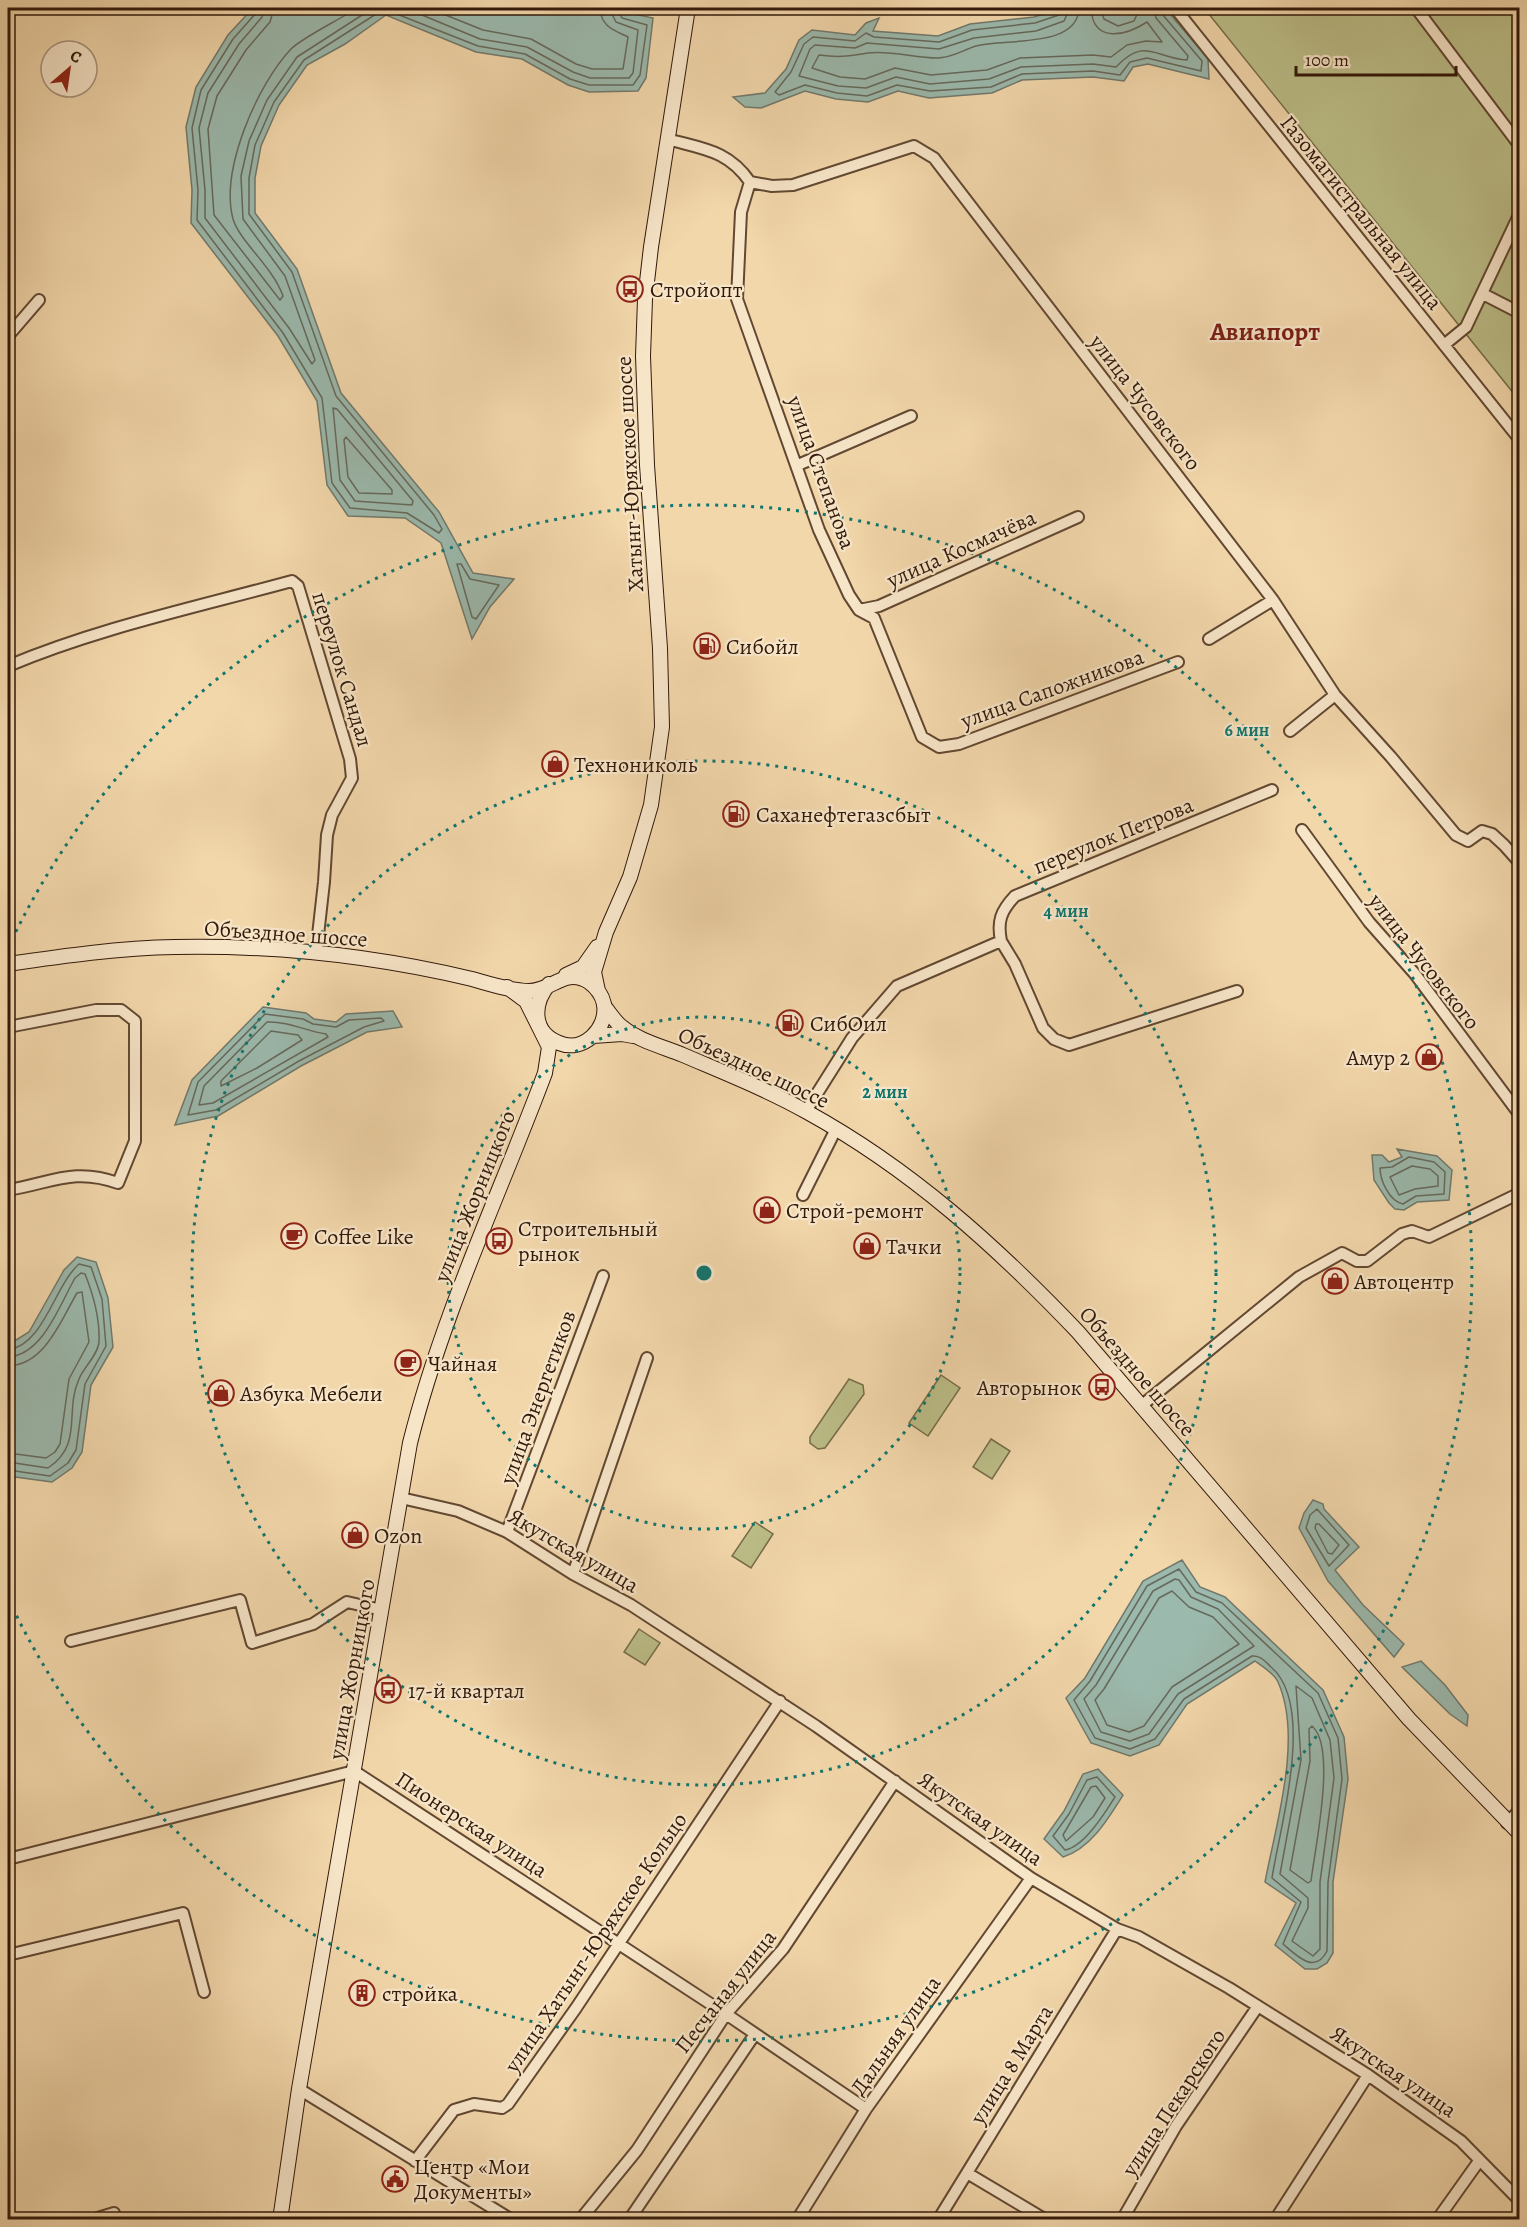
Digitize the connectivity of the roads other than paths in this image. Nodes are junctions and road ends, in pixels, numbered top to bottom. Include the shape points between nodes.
1 (688, 8) edge
2 (1175, 8) edge
3 (1416, 8) edge
4 (668, 139) junction
5 (1520, 146) edge
6 (750, 182) junction
7 (1520, 213) edge
8 (1483, 294) junction
9 (39, 300) dead end
10 (1520, 313) edge
11 (8, 336) edge
12 (1443, 345) junction
13 (911, 416) dead end
14 (1520, 440) edge
15 (798, 465) junction
16 (1078, 517) dead end
17 (1274, 600) junction
18 (859, 610) junction
19 (1209, 639) dead end
20 (1178, 662) dead end
21 (8, 666) edge
22 (1335, 695) junction
23 (1290, 731) dead end
24 (939, 747) joint
25 (1272, 790) dead end
26 (1302, 830) dead end
27 (1520, 863) edge
28 (606, 932) junction
29 (1001, 941) junction
30 (316, 953) junction
31 (8, 964) edge
32 (562, 977) junction
33 (549, 984) junction
34 (507, 987) junction
35 (598, 991) junction
36 (1237, 991) dead end
37 (604, 1006) junction
38 (539, 1026) junction
39 (8, 1027) edge
40 (642, 1038) junction
41 (589, 1039) junction
42 (546, 1073) junction
43 (806, 1111) junction
44 (1520, 1115) edge
45 (836, 1129) junction
46 (8, 1190) edge
47 (1520, 1193) edge
48 (803, 1195) dead end
49 (603, 1276) dead end
50 (647, 1358) dead end
51 (1141, 1406) junction
52 (401, 1498) junction
53 (507, 1532) junction
54 (573, 1574) junction
55 (382, 1610) junction
56 (71, 1641) dead end
57 (780, 1701) junction
58 (354, 1771) junction
59 (895, 1781) junction
60 (1520, 1810) edge
61 (1507, 1822) junction
62 (1520, 1834) edge
63 (8, 1859) edge
64 (1031, 1878) junction
65 (1117, 1929) junction
66 (618, 1944) junction
67 (8, 1955) edge
68 (204, 1992) dead end
69 (1258, 2006) junction
70 (726, 2014) junction
71 (755, 2034) junction
72 (1368, 2075) junction
73 (299, 2089) junction
74 (866, 2109) junction
75 (415, 2161) junction
76 (1479, 2161) junction
77 (967, 2173) junction
78 (1520, 2201) edge
79 (114, 2213) dead end
80 (92, 2220) edge
81 (280, 2220) edge
82 (512, 2220) edge
83 (580, 2220) edge
84 (629, 2220) edge
85 (797, 2220) edge
86 (938, 2220) edge
87 (1046, 2220) edge
88 (1122, 2220) edge
89 (1275, 2220) edge
90 (1437, 2220) edge

1 - 4 main road, Хатынг-Юряхское шоссе
2 - 12 street, Газомагистральная улица
3 - 5 street
4 - 6 street via 729,159
4 - 28 main road, Хатынг-Юряхское шоссе via 645,299 643,356 662,727 651,805 630,877
6 - 15 street, улица Степанова via 741,212 737,299
6 - 17 street, улица Чусовского via 793,185 914,146 934,158
7 - 8 street
8 - 10 street
8 - 12 street via 1466,327
9 - 11 street
12 - 14 street, Газомагистральная улица
13 - 15 street
15 - 18 street, улица Степанова via 819,530
16 - 18 street, улица Космачёва via 879,606
17 - 19 street
17 - 22 street, улица Чусовского
18 - 24 street, улица Степанова via 874,618 922,737
20 - 24 street, улица Сапожникова via 959,744
21 - 30 street, переулок Сандал via 207,604 292,581 298,586 350,759 352,778 332,814 327,835
22 - 23 street
22 - 27 street, улица Чусовского via 1456,835 1468,841 1482,831 1492,834
25 - 29 street, переулок Петрова via 1015,896 1003,909 998,926
26 - 44 street, улица Чусовского
28 - 32 main road, Хатынг-Юряхское шоссе via 583,967
28 - 35 main road, Хатынг-Юряхское шоссе via 594,972
29 - 36 street via 1043,1028 1054,1039 1069,1045
29 - 43 street via 897,986 852,1038
30 - 31 main road, Объездное шоссе via 175,947 76,954
30 - 34 main road, Объездное шоссе via 414,966
32 - 33 main road
32 - 35 main road via 582,979
33 - 34 main road via 532,991
33 - 38 main road via 540,994 536,1010
34 - 38 main road, Объездное шоссе via 526,1001
35 - 37 main road
37 - 40 main road, Объездное шоссе via 623,1028
37 - 41 main road via 604,1017
38 - 41 main road via 552,1040 562,1044
38 - 42 main road, улица Жорницкого via 549,1047
39 - 46 street via 96,1010 121,1010 135,1021 135,1141 118,1183 75,1174
40 - 41 main road, Объездное шоссе via 622,1034
40 - 43 main road, Объездное шоссе
41 - 42 main road, улица Жорницкого via 561,1051
42 - 52 main road, улица Жорницкого via 450,1310 410,1443
43 - 45 main road, Объездное шоссе
45 - 48 street
45 - 51 main road, Объездное шоссе via 957,1214 1078,1332
47 - 51 street via 1429,1237 1412,1231 1402,1234 1366,1261 1342,1253 1299,1277
49 - 53 street, улица Энергетиков
50 - 54 street
51 - 61 main road, Объездное шоссе via 1401,1710
52 - 53 street, Якутская улица via 458,1511
52 - 55 main road, улица Жорницкого
53 - 54 street, Якутская улица
54 - 57 street, Якутская улица via 631,1605
55 - 56 street via 347,1602 313,1624 252,1643 240,1600
55 - 58 main road, улица Жорницкого
57 - 59 street, Якутская улица
57 - 66 street, улица Хатынг-Юряхское Кольцо
58 - 63 street
58 - 66 street, Пионерская улица
58 - 73 main road, улица Жорницкого
59 - 64 street, Якутская улица
59 - 70 street, Песчаная улица via 783,1950
60 - 61 street
61 - 62 main road, Объездное шоссе
64 - 65 street, Якутская улица
64 - 74 street, Дальняя улица
65 - 69 street, Якутская улица via 1139,1937
65 - 77 street, улица 8 Марта
66 - 70 street, Пионерская улица
66 - 75 street, улица Хатынг-Юряхское Кольцо via 508,2104 502,2108 474,2104 454,2110
67 - 68 street via 183,1913
69 - 72 street, Якутская улица
69 - 88 street, улица Пекарского via 1176,2126
70 - 71 street, Пионерская улица
70 - 83 street, Песчаная улица via 637,2150
71 - 74 street, Пионерская улица
71 - 84 street
72 - 76 street, Якутская улица via 1453,2134
72 - 89 street
73 - 75 street
73 - 81 main road, улица Жорницкого
74 - 85 street, Дальняя улица
75 - 82 street
76 - 78 street, Якутская улица
76 - 90 street
77 - 86 street, улица 8 Марта
77 - 87 street
79 - 80 street

